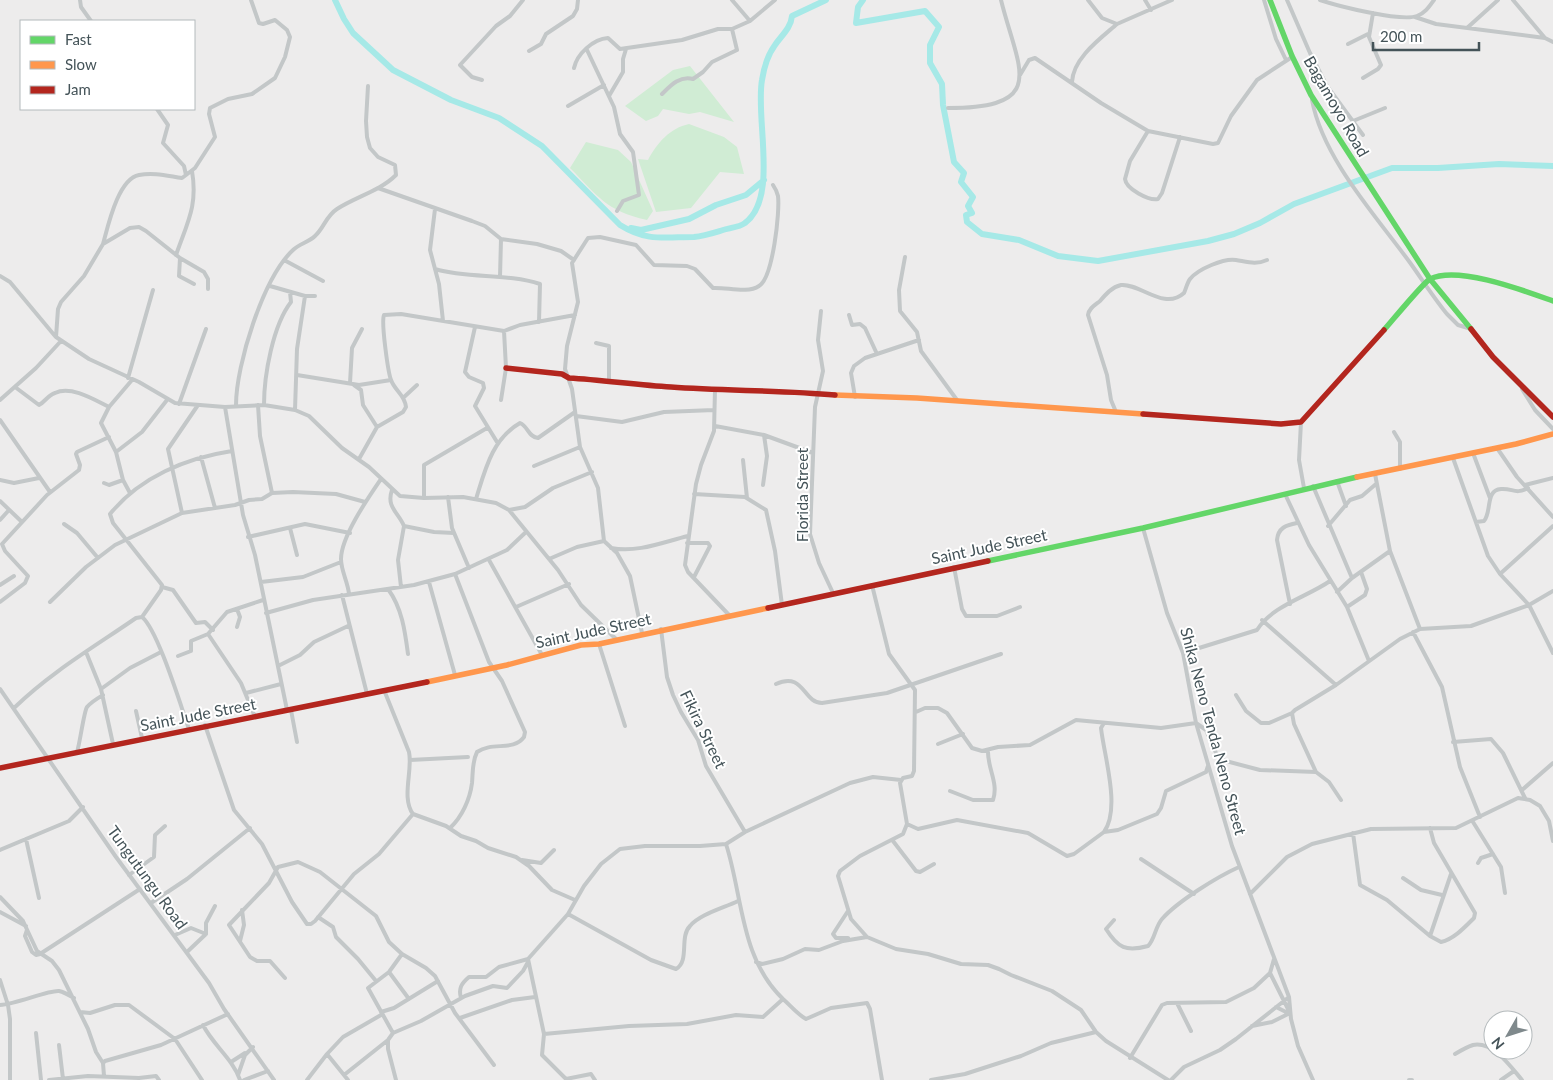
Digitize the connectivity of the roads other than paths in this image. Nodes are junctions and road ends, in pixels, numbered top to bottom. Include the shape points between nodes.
1 (80, 0) edge
2 (251, 0) edge
3 (523, 0) edge
4 (578, 0) edge
5 (732, 0) edge
6 (774, 0) edge
7 (1001, 0) edge
8 (1088, 0) edge
9 (1145, 0) edge
10 (1172, 0) edge
11 (1264, 0) edge
12 (1270, 0) edge
13 (1287, 0) edge
14 (1320, 0) edge
15 (1341, 0) edge
16 (1434, 0) edge
17 (1498, 0) edge
18 (1513, 0) edge
19 (1342, 7) junction
20 (1151, 10) junction
21 (1372, 13) junction
22 (1415, 17) junction
23 (90, 20) edge
24 (750, 21) junction
25 (1117, 24) junction
26 (1467, 28) junction
27 (732, 29) junction
28 (1368, 34) junction
29 (1545, 38) junction
30 (1553, 42) edge
31 (1348, 44) dead end
32 (626, 49) junction
33 (587, 50) junction
34 (529, 51) dead end
35 (1292, 56) junction
36 (1286, 60) junction
37 (574, 68) dead end
38 (1020, 75) junction
39 (1362, 78) dead end
40 (482, 80) dead end
41 (1072, 82) junction
42 (604, 85) junction
43 (368, 86) dead end
44 (662, 94) dead end
45 (1311, 95) junction
46 (609, 96) junction
47 (568, 106) dead end
48 (948, 108) dead end
49 (1385, 108) dead end
50 (158, 110) edge
51 (1353, 121) junction
52 (1148, 131) junction
53 (1363, 135) dead end
54 (1180, 138) junction
55 (192, 171) junction
56 (186, 175) junction
57 (773, 185) dead end
58 (378, 188) junction
59 (435, 210) junction
60 (617, 210) dead end
61 (501, 239) junction
62 (102, 244) junction
63 (176, 255) junction
64 (905, 257) dead end
65 (180, 258) junction
66 (284, 260) junction
67 (574, 260) junction
68 (1267, 260) dead end
69 (435, 270) junction
70 (2, 276) edge
71 (500, 277) junction
72 (1430, 279) junction
73 (323, 281) dead end
74 (0, 282) edge
75 (194, 284) dead end
76 (1425, 285) junction
77 (270, 286) junction
78 (208, 289) dead end
79 (153, 290) dead end
80 (290, 292) junction
81 (305, 296) junction
82 (315, 296) dead end
83 (1553, 300) edge
84 (821, 311) dead end
85 (576, 315) junction
86 (848, 315) dead end
87 (443, 320) junction
88 (539, 322) junction
89 (475, 327) junction
90 (362, 328) dead end
91 (1468, 328) junction
92 (206, 329) dead end
93 (504, 331) junction
94 (56, 337) junction
95 (919, 340) junction
96 (60, 341) junction
97 (596, 343) dead end
98 (877, 354) junction
99 (506, 368) junction
100 (296, 375) junction
101 (569, 378) junction
102 (130, 379) junction
103 (391, 380) junction
104 (609, 380) junction
105 (349, 382) junction
106 (416, 385) dead end
107 (1521, 387) junction
108 (15, 388) junction
109 (715, 389) junction
110 (820, 393) junction
111 (855, 397) junction
112 (404, 398) junction
113 (0, 400) edge
114 (167, 400) junction
115 (500, 400) dead end
116 (1111, 400) junction
117 (958, 401) junction
118 (179, 404) junction
119 (198, 405) junction
120 (236, 405) junction
121 (261, 405) junction
122 (109, 407) junction
123 (225, 407) junction
124 (295, 410) junction
125 (714, 410) junction
126 (1104, 412) junction
127 (1116, 412) junction
128 (575, 414) junction
129 (1553, 417) edge
130 (0, 420) edge
131 (1301, 422) junction
132 (715, 426) junction
133 (377, 427) junction
134 (487, 428) junction
135 (1553, 429) edge
136 (1394, 432) dead end
137 (1553, 434) edge
138 (764, 435) junction
139 (109, 437) junction
140 (497, 442) junction
141 (580, 447) junction
142 (1497, 448) junction
143 (232, 451) junction
144 (116, 452) junction
145 (813, 453) junction
146 (1473, 453) junction
147 (201, 457) junction
148 (1453, 458) junction
149 (360, 459) junction
150 (743, 460) dead end
151 (534, 466) dead end
152 (172, 469) junction
153 (1400, 469) junction
154 (592, 472) junction
155 (1375, 474) junction
156 (39, 478) junction
157 (1553, 478) edge
158 (381, 479) junction
159 (0, 480) edge
160 (123, 480) junction
161 (1337, 481) junction
162 (104, 483) dead end
163 (1376, 484) junction
164 (763, 485) dead end
165 (1313, 486) junction
166 (1527, 487) junction
167 (1304, 488) junction
168 (392, 490) junction
169 (50, 492) junction
170 (130, 493) junction
171 (272, 493) junction
172 (694, 494) junction
173 (1285, 494) junction
174 (448, 497) junction
175 (424, 498) junction
176 (747, 498) junction
177 (476, 499) junction
178 (1490, 499) junction
179 (0, 502) edge
180 (241, 502) junction
181 (365, 502) junction
182 (1346, 506) junction
183 (215, 508) junction
184 (9, 510) junction
185 (509, 510) junction
186 (182, 513) junction
187 (1553, 518) edge
188 (0, 520) edge
189 (22, 522) junction
190 (1476, 522) junction
191 (1298, 523) junction
192 (64, 524) dead end
193 (404, 526) junction
194 (1328, 526) junction
195 (1553, 526) edge
196 (290, 528) junction
197 (1143, 528) junction
198 (526, 532) junction
199 (350, 533) junction
200 (454, 533) junction
201 (688, 536) junction
202 (248, 537) junction
203 (126, 539) junction
204 (604, 540) junction
205 (687, 543) junction
206 (1, 547) edge
207 (611, 548) junction
208 (1390, 551) junction
209 (297, 555) dead end
210 (98, 558) junction
211 (549, 559) junction
212 (489, 560) junction
213 (341, 562) junction
214 (954, 567) junction
215 (469, 568) junction
216 (1361, 572) junction
217 (456, 574) junction
218 (1500, 574) junction
219 (14, 576) dead end
220 (694, 577) junction
221 (1352, 578) junction
222 (1330, 581) junction
223 (261, 582) junction
224 (429, 582) junction
225 (569, 584) junction
226 (0, 585) edge
227 (872, 585) junction
228 (162, 587) junction
229 (401, 587) junction
230 (388, 589) junction
231 (1553, 591) edge
232 (1338, 592) junction
233 (833, 593) junction
234 (349, 594) junction
235 (342, 595) junction
236 (263, 600) junction
237 (0, 602) edge
238 (50, 602) dead end
239 (1290, 604) junction
240 (782, 605) junction
241 (1528, 605) junction
242 (516, 607) junction
243 (1020, 607) dead end
244 (1347, 607) junction
245 (237, 609) junction
246 (266, 613) junction
247 (730, 616) junction
248 (142, 617) junction
249 (1262, 620) junction
250 (348, 626) junction
251 (237, 627) dead end
252 (1420, 629) junction
253 (213, 630) junction
254 (661, 630) junction
255 (1413, 632) junction
256 (642, 633) junction
257 (208, 634) junction
258 (616, 639) junction
259 (598, 644) junction
260 (86, 652) junction
261 (161, 652) junction
262 (1553, 652) edge
263 (1183, 653) junction
264 (408, 654) dead end
265 (1001, 654) dead end
266 (542, 655) junction
267 (178, 656) dead end
268 (1369, 662) junction
269 (278, 666) junction
270 (492, 668) junction
271 (455, 675) junction
272 (281, 684) junction
273 (776, 684) dead end
274 (913, 685) junction
275 (1336, 686) junction
276 (0, 689) edge
277 (384, 690) junction
278 (102, 692) junction
279 (246, 694) junction
280 (367, 694) junction
281 (1236, 695) dead end
282 (14, 708) junction
283 (289, 710) junction
284 (136, 712) dead end
285 (916, 712) junction
286 (1292, 713) junction
287 (255, 718) junction
288 (1104, 723) junction
289 (1196, 723) junction
290 (205, 725) junction
291 (626, 726) dead end
292 (189, 729) junction
293 (963, 734) junction
294 (142, 738) junction
295 (297, 742) dead end
296 (1454, 742) junction
297 (112, 744) junction
298 (938, 744) dead end
299 (988, 750) junction
300 (77, 752) junction
301 (48, 757) junction
302 (468, 757) dead end
303 (410, 760) junction
304 (1553, 763) edge
305 (0, 768) edge
306 (1316, 772) junction
307 (900, 780) junction
308 (1522, 790) junction
309 (950, 791) dead end
310 (1525, 798) junction
311 (1342, 800) dead end
312 (83, 807) junction
313 (413, 814) junction
314 (1480, 817) junction
315 (1473, 822) junction
316 (907, 824) junction
317 (165, 826) dead end
318 (250, 828) junction
319 (450, 828) junction
320 (1430, 828) junction
321 (745, 832) junction
322 (1104, 832) junction
323 (1353, 833) junction
324 (26, 838) junction
325 (893, 841) junction
326 (1553, 841) edge
327 (726, 844) junction
328 (0, 850) edge
329 (554, 850) dead end
330 (1493, 854) junction
331 (1141, 859) dead end
332 (522, 860) junction
333 (1478, 863) dead end
334 (934, 864) dead end
335 (1239, 867) junction
336 (275, 871) junction
337 (1451, 874) junction
338 (129, 875) junction
339 (1403, 878) dead end
340 (140, 889) junction
341 (342, 890) junction
342 (1505, 893) dead end
343 (1194, 894) junction
344 (1250, 894) junction
345 (1442, 895) junction
346 (0, 897) edge
347 (39, 898) dead end
348 (575, 900) junction
349 (738, 901) junction
350 (151, 903) junction
351 (215, 906) dead end
352 (242, 910) junction
353 (848, 911) junction
354 (0, 912) edge
355 (568, 914) junction
356 (318, 917) junction
357 (1114, 920) dead end
358 (26, 928) junction
359 (206, 934) junction
360 (175, 935) junction
361 (1430, 936) junction
362 (867, 937) junction
363 (852, 938) junction
364 (240, 941) junction
365 (187, 952) junction
366 (40, 954) junction
367 (402, 954) junction
368 (1274, 959) junction
369 (528, 960) junction
370 (756, 962) junction
371 (389, 972) junction
372 (1270, 973) junction
373 (286, 978) dead end
374 (0, 980) edge
375 (376, 981) junction
376 (438, 981) junction
377 (535, 997) junction
378 (74, 998) junction
379 (461, 998) junction
380 (409, 999) junction
381 (783, 999) junction
382 (1287, 999) junction
383 (449, 1003) junction
384 (1177, 1003) junction
385 (0, 1005) edge
386 (8, 1005) junction
387 (1276, 1007) junction
388 (80, 1012) junction
389 (381, 1013) junction
390 (228, 1014) junction
391 (1289, 1014) junction
392 (460, 1018) junction
393 (203, 1025) junction
394 (1252, 1026) junction
395 (1191, 1031) dead end
396 (1096, 1032) junction
397 (36, 1033) dead end
398 (393, 1033) junction
399 (544, 1034) junction
400 (175, 1039) junction
401 (388, 1040) junction
402 (59, 1045) dead end
403 (253, 1047) junction
404 (248, 1051) junction
405 (327, 1054) junction
406 (1455, 1054) dead end
407 (1130, 1058) junction
408 (230, 1062) junction
409 (103, 1063) junction
410 (494, 1065) dead end
411 (268, 1071) junction
412 (1514, 1072) junction
413 (238, 1075) junction
414 (344, 1075) junction
415 (104, 1076) junction
416 (64, 1079) junction
417 (118, 1079) edge
418 (139, 1079) edge
419 (10, 1080) edge
420 (41, 1080) edge
421 (49, 1080) edge
422 (159, 1080) edge
423 (202, 1080) edge
424 (242, 1080) edge
425 (274, 1080) edge
426 (307, 1080) edge
427 (348, 1080) edge
428 (396, 1080) edge
429 (595, 1080) edge
430 (882, 1080) edge
431 (931, 1080) edge
432 (1169, 1080) edge
433 (1313, 1080) edge
434 (1502, 1080) edge
435 (1522, 1080) edge

1 - 23 street via 81,8
2 - 55 street via 258,23 275,20 288,30 290,36 285,57 275,78 256,92 210,108 215,137
3 - 40 street via 460,65 472,77
4 - 34 street via 573,16 546,34 541,44
5 - 24 street
6 - 24 street
7 - 38 street
8 - 25 street via 1102,18
9 - 20 street
10 - 20 street
11 - 36 street
12 - 35 main road, Bagamoyo Road
13 - 51 street via 1316,67
14 - 19 street
15 - 19 street
16 - 22 street via 1426,11
17 - 26 street
18 - 29 street
19 - 21 street
20 - 25 street
21 - 22 street
21 - 28 street
22 - 26 street via 1436,24
24 - 27 street
25 - 41 street via 1082,58
26 - 29 street
27 - 32 street
27 - 44 street via 737,50 712,62 693,79 687,77 677,82
28 - 31 street
28 - 39 street via 1381,65
29 - 30 street
32 - 33 street via 617,48 605,38
32 - 46 street via 623,72
33 - 37 street via 578,56
33 - 42 street
35 - 36 street
35 - 45 main road, Bagamoyo Road
36 - 54 street via 1257,80 1231,116 1218,143
38 - 41 street via 1032,57
38 - 48 street via 1018,89 1004,99 982,106
41 - 52 street
42 - 46 street
42 - 47 street
43 - 58 street via 366,121 370,148 395,165 397,170 392,179
45 - 72 main road, Bagamoyo Road
45 - 76 street via 1320,126 1343,170
46 - 60 street via 618,117 620,134 633,152 634,176 639,191 637,197 623,202
49 - 51 street
50 - 56 street via 168,125 163,143 184,166
51 - 53 street
52 - 54 street
52 - 54 street via 1130,161 1125,179 1126,185 1153,200 1158,199 1164,188
55 - 56 street
55 - 63 street via 193,206
56 - 62 street via 182,178 162,174 131,178 118,198
57 - 67 street via 778,197 771,259 767,277 758,287 713,288 691,267 654,265 636,245 600,236 588,238
58 - 59 street
58 - 66 street via 333,212 316,235 294,249
59 - 61 street via 482,225
59 - 69 street via 430,245
61 - 67 street via 537,244 561,251
61 - 71 street
62 - 63 street via 124,230 139,227
62 - 94 street via 84,276 58,309
63 - 65 street
64 - 95 street via 900,277 899,306
65 - 75 street via 179,276
65 - 78 street via 206,275
66 - 73 street
66 - 77 street
67 - 85 street via 578,295
68 - 116 street via 1256,264 1228,260 1218,263 1194,275 1188,280 1184,293 1175,298 1155,297 1122,285 1109,291 1088,312
69 - 71 street via 454,275
69 - 87 street
70 - 74 street
70 - 94 street
71 - 88 street via 540,284
72 - 76 main road
72 - 83 main road via 1460,275
72 - 91 main road, Bagamoyo Road
76 - 91 street via 1453,321
76 - 131 main road
77 - 80 street
77 - 120 street via 245,345 236,387
79 - 102 street
80 - 81 street
80 - 121 street via 291,302 282,315 276,334
81 - 82 street
81 - 100 street
84 - 110 street, Florida Street via 818,340 823,372
85 - 88 street
85 - 101 street via 567,346 565,368
86 - 98 street via 852,325 860,324 865,328
87 - 89 street
87 - 103 street via 395,314 383,317
88 - 93 street
89 - 93 street
89 - 134 street via 465,372 484,383 475,406
90 - 105 street via 352,348
91 - 107 main road, Bagamoyo Road
92 - 118 street
93 - 99 street
94 - 96 street
95 - 98 street
95 - 117 street via 921,351
96 - 102 street
96 - 108 street
97 - 104 street via 609,346
98 - 111 street via 865,358 852,369
99 - 101 main road via 562,374
99 - 115 street
100 - 105 street
100 - 124 street
101 - 104 main road
101 - 128 street
102 - 114 street
102 - 122 street
103 - 105 street via 360,385
103 - 112 street
104 - 109 main road
105 - 133 street via 361,390 364,409
106 - 112 street
107 - 129 main road, Bagamoyo Road
107 - 135 street via 1535,410
108 - 113 street
108 - 122 street via 39,405 53,393 62,392 87,394
109 - 110 main road
109 - 125 street
110 - 111 main road
110 - 145 street, Florida Street via 815,407
111 - 117 main road
112 - 133 street via 405,410
114 - 118 street
114 - 144 street via 142,432
116 - 126 street
116 - 127 street
117 - 126 main road
118 - 119 street
119 - 123 street
119 - 152 street via 168,449
120 - 121 street
120 - 123 street
121 - 124 street
121 - 171 street via 260,436
122 - 139 street via 101,423
123 - 143 street
124 - 149 street via 316,422 333,440
125 - 128 street via 664,412 622,422
125 - 132 street
126 - 127 main road
127 - 131 main road via 1238,423
128 - 140 street via 538,438 531,436 520,423
128 - 141 street
130 - 156 street
131 - 167 street via 1299,460
132 - 138 street
132 - 172 street
133 - 149 street
134 - 140 street
134 - 175 street via 424,465
136 - 153 street via 1400,442
137 - 142 main road, Saint Jude Street
138 - 145 street
138 - 164 street via 767,456
139 - 144 street
139 - 169 street via 77,452 79,470
140 - 177 street
141 - 151 street
141 - 154 street
142 - 146 main road, Saint Jude Street
142 - 166 street
143 - 147 street
143 - 180 street
144 - 160 street
145 - 233 street, Florida Street via 810,534 818,563
146 - 148 main road, Saint Jude Street
146 - 178 street
147 - 152 street
147 - 183 street
148 - 153 main road, Saint Jude Street
148 - 190 street
149 - 158 street
150 - 176 street
152 - 170 street via 143,482
152 - 186 street
153 - 155 main road, Saint Jude Street
154 - 185 street via 553,488 525,507
154 - 204 street via 599,494
155 - 161 main road, Saint Jude Street
155 - 163 street
156 - 159 street via 14,483
156 - 169 street
157 - 166 street
158 - 168 street
158 - 181 street
160 - 162 street via 109,485
160 - 170 street
161 - 165 main road, Saint Jude Street
161 - 182 street
163 - 182 street
163 - 208 street
165 - 167 main road, Saint Jude Street
165 - 194 street
166 - 178 street via 1516,492 1499,489
166 - 187 street
167 - 173 main road, Saint Jude Street
168 - 175 street via 400,496
168 - 193 street via 392,509
169 - 189 street
170 - 203 street via 110,517
171 - 180 street via 262,499
171 - 181 street via 327,493
172 - 176 street
172 - 201 street
173 - 191 street
173 - 197 main road, Saint Jude Street
174 - 175 street
174 - 177 street
174 - 200 street
176 - 240 street via 767,512
177 - 185 street via 503,505
178 - 190 street via 1487,518
179 - 184 street
180 - 183 street
180 - 202 street
181 - 199 street
182 - 194 street
183 - 186 street
184 - 188 street
184 - 189 street
185 - 198 street
186 - 203 street
189 - 206 street
190 - 218 street via 1484,548
191 - 222 street
191 - 239 street via 1280,530 1277,540
192 - 210 street via 78,533
193 - 200 street
193 - 229 street via 398,560
194 - 221 street
195 - 218 street
196 - 199 street via 312,524
196 - 202 street
196 - 209 street
197 - 214 main road, Saint Jude Street
197 - 263 street, Shika Neno Tenda Neno Street via 1167,613
198 - 211 street
198 - 212 street via 507,550
199 - 213 street
200 - 215 street
201 - 205 street
201 - 207 street via 628,550
202 - 223 street
203 - 210 street
203 - 228 street
204 - 207 street
204 - 211 street
205 - 220 street via 685,565
205 - 220 street via 708,543 710,546
206 - 237 street via 28,576
207 - 256 street via 630,576
208 - 216 street
208 - 252 street
210 - 238 street
211 - 225 street
212 - 215 street
212 - 242 street
213 - 223 street via 303,577
213 - 234 street
214 - 227 main road, Saint Jude Street
214 - 243 street via 966,616 997,616
215 - 217 street
216 - 221 street
216 - 244 street via 1366,595
217 - 224 street
217 - 270 street
218 - 241 street
219 - 226 street
220 - 247 street
221 - 232 street
222 - 232 street
222 - 239 street
223 - 236 street
224 - 229 street
224 - 271 street
225 - 242 street
225 - 258 street via 582,605
227 - 233 main road, Saint Jude Street
227 - 274 street via 888,654
228 - 248 street
228 - 253 street via 173,590 196,623 205,622
229 - 230 street
230 - 234 street
230 - 264 street via 397,604
231 - 241 street
232 - 244 street
233 - 240 main road, Saint Jude Street
234 - 235 street
235 - 246 street
235 - 250 street
236 - 245 street
236 - 246 street
239 - 249 street
240 - 247 main road, Saint Jude Street
241 - 252 street via 1471,626
241 - 262 street
242 - 266 street
244 - 268 street
245 - 251 street via 240,617
245 - 253 street via 228,612
246 - 269 street
247 - 254 main road, Saint Jude Street
248 - 260 street
248 - 261 street
249 - 263 street via 1257,630 1248,634
249 - 275 street
250 - 269 street via 314,642 300,655
250 - 280 street
252 - 255 street
253 - 257 street
254 - 256 main road, Saint Jude Street
254 - 321 street, Fikira Street via 667,677 673,694 698,740 706,766
255 - 268 street
255 - 296 street via 1442,687
256 - 258 main road, Saint Jude Street
257 - 267 street via 191,641 190,652 182,652
257 - 279 street
258 - 259 main road, Saint Jude Street
259 - 266 main road, Saint Jude Street
259 - 291 street
260 - 278 street
260 - 282 street via 45,679
261 - 278 street via 130,668
261 - 292 street
263 - 289 street, Shika Neno Tenda Neno Street
265 - 274 street
266 - 270 main road, Saint Jude Street
268 - 275 street
269 - 272 street
270 - 271 main road, Saint Jude Street
270 - 319 street via 517,712 524,737 517,744 489,745 477,752 464,808
271 - 277 main road, Saint Jude Street
272 - 279 street
272 - 283 street
273 - 274 street via 791,680 817,703 887,693
274 - 285 street
275 - 286 street
276 - 282 street, Tungutungu Road
277 - 280 main road, Saint Jude Street
277 - 303 street
278 - 297 street
278 - 300 street via 85,711
279 - 287 street
280 - 283 main road, Saint Jude Street
281 - 286 street via 1246,711 1261,723
282 - 301 street, Tungutungu Road
283 - 287 main road, Saint Jude Street
283 - 295 street
284 - 294 street
285 - 293 street via 938,708 947,713
285 - 307 street via 914,774
286 - 306 street
287 - 290 main road, Saint Jude Street
288 - 289 street via 1160,728
288 - 299 street via 1076,720 1030,745
288 - 322 street via 1101,728 1111,802 1110,820
289 - 306 street via 1206,730 1222,760 1260,770
289 - 322 street via 1208,768 1206,772 1166,792 1157,814 1118,830
289 - 335 street, Shika Neno Tenda Neno Street
290 - 292 main road, Saint Jude Street
290 - 318 street via 230,801
292 - 294 main road, Saint Jude Street
293 - 298 street
293 - 299 street via 976,751
294 - 297 main road, Saint Jude Street
296 - 308 street via 1492,739
296 - 314 street
297 - 300 main road, Saint Jude Street
299 - 309 street via 988,765 995,783 993,800 973,800
300 - 301 main road, Saint Jude Street
301 - 305 main road, Saint Jude Street
301 - 312 street, Tungutungu Road
302 - 303 street
303 - 313 street via 409,800
304 - 308 street
306 - 311 street via 1329,782
307 - 316 street
307 - 321 street via 873,777 856,781
308 - 310 street
310 - 314 street via 1511,800
310 - 326 street via 1535,802 1545,813
312 - 324 street via 75,818
312 - 338 street, Tungutungu Road
313 - 319 street
313 - 341 street
314 - 315 street
315 - 320 street via 1451,829
315 - 330 street
316 - 322 street via 923,828 957,820 1028,833 1067,856
316 - 325 street via 903,834
317 - 338 street via 155,834 154,856
318 - 336 street via 268,852
318 - 350 street via 187,879
319 - 332 street via 461,836
320 - 323 street via 1371,829
320 - 337 street via 1432,839
321 - 327 street
323 - 344 street via 1292,853
323 - 361 street via 1360,885 1387,900
324 - 328 street
324 - 347 street
325 - 334 street via 916,871
325 - 353 street via 860,856 840,871 838,881
327 - 348 street via 620,849 601,864
327 - 349 street
329 - 332 street via 541,863
330 - 333 street via 1481,858
330 - 342 street via 1501,867
331 - 343 street
332 - 348 street via 552,890
335 - 343 street
335 - 344 street, Shika Neno Tenda Neno Street
336 - 341 street via 291,862 307,864
336 - 352 street via 269,883
336 - 356 street via 305,922 310,925
337 - 345 street
337 - 361 street via 1472,907 1474,918 1446,940 1440,942
338 - 340 street, Tungutungu Road
339 - 345 street via 1420,890
340 - 350 street, Tungutungu Road
340 - 366 street
341 - 356 street
341 - 367 street via 376,916 389,942
343 - 357 street via 1162,919 1148,946 1133,950 1124,948 1106,929 1107,924
344 - 368 street, Shika Neno Tenda Neno Street
345 - 361 street
346 - 358 street via 17,913
348 - 355 street
349 - 355 street via 690,926 685,936 682,961 676,969 651,960
349 - 370 street
350 - 360 street, Tungutungu Road
351 - 359 street via 206,923
352 - 364 street via 244,925
352 - 364 street via 229,925
353 - 362 street
353 - 363 street via 833,934 836,938
354 - 358 street
355 - 369 street
356 - 375 street via 333,928 336,937
358 - 366 street via 29,946 34,954
359 - 360 street via 191,928
359 - 365 street
360 - 365 street, Tungutungu Road
362 - 363 street
362 - 396 street via 896,949 999,969 1072,1002
363 - 370 street via 819,950 802,950 783,960
364 - 373 street via 250,957 257,961 270,961
365 - 390 street, Tungutungu Road
366 - 378 street via 55,964
367 - 371 street
367 - 376 street via 426,968
368 - 372 street
368 - 382 street, Shika Neno Tenda Neno Street
369 - 377 street
369 - 379 street via 523,971 507,988 493,986
369 - 379 street via 499,967 486,977 469,977 461,986
370 - 381 street via 769,986
371 - 375 street
371 - 380 street
372 - 382 street
372 - 384 street via 1254,988 1226,1002
374 - 386 street
375 - 389 street via 368,991
376 - 380 street
376 - 383 street
377 - 392 street via 512,1000
377 - 399 street
378 - 386 street via 53,992
378 - 388 street
379 - 383 street
380 - 389 street
381 - 399 street via 762,1017 736,1015 695,1024
381 - 430 street via 806,1019 831,1008 867,1003
382 - 387 street
382 - 391 street, Shika Neno Tenda Neno Street
383 - 392 street
383 - 398 street via 421,1021
384 - 395 street
384 - 407 street via 1167,1003 1157,1011
385 - 386 street
386 - 419 street
387 - 391 street
387 - 394 street
388 - 400 street via 90,1014 126,1004
388 - 409 street
389 - 398 street
389 - 405 street via 344,1037
390 - 393 street
390 - 403 street, Tungutungu Road
391 - 394 street
391 - 433 street, Shika Neno Tenda Neno Street via 1303,1063
392 - 410 street
393 - 400 street
393 - 408 street
394 - 432 street via 1220,1050 1184,1067
396 - 407 street
396 - 431 street via 1051,1043 965,1074
397 - 420 street
398 - 401 street
399 - 429 street via 542,1055 561,1077 569,1080 591,1074
400 - 409 street
400 - 423 street
401 - 414 street
401 - 428 street
402 - 416 street
403 - 404 street
403 - 411 street, Tungutungu Road
404 - 408 street
404 - 413 street
405 - 414 street
405 - 426 street
406 - 412 street via 1473,1045 1479,1046 1495,1052
407 - 432 street
408 - 413 street
409 - 415 street
411 - 424 street
411 - 425 street, Tungutungu Road
412 - 434 street
412 - 435 street
413 - 424 street
414 - 427 street
415 - 416 street
415 - 417 street
416 - 421 street
417 - 418 street
418 - 422 street via 156,1076

